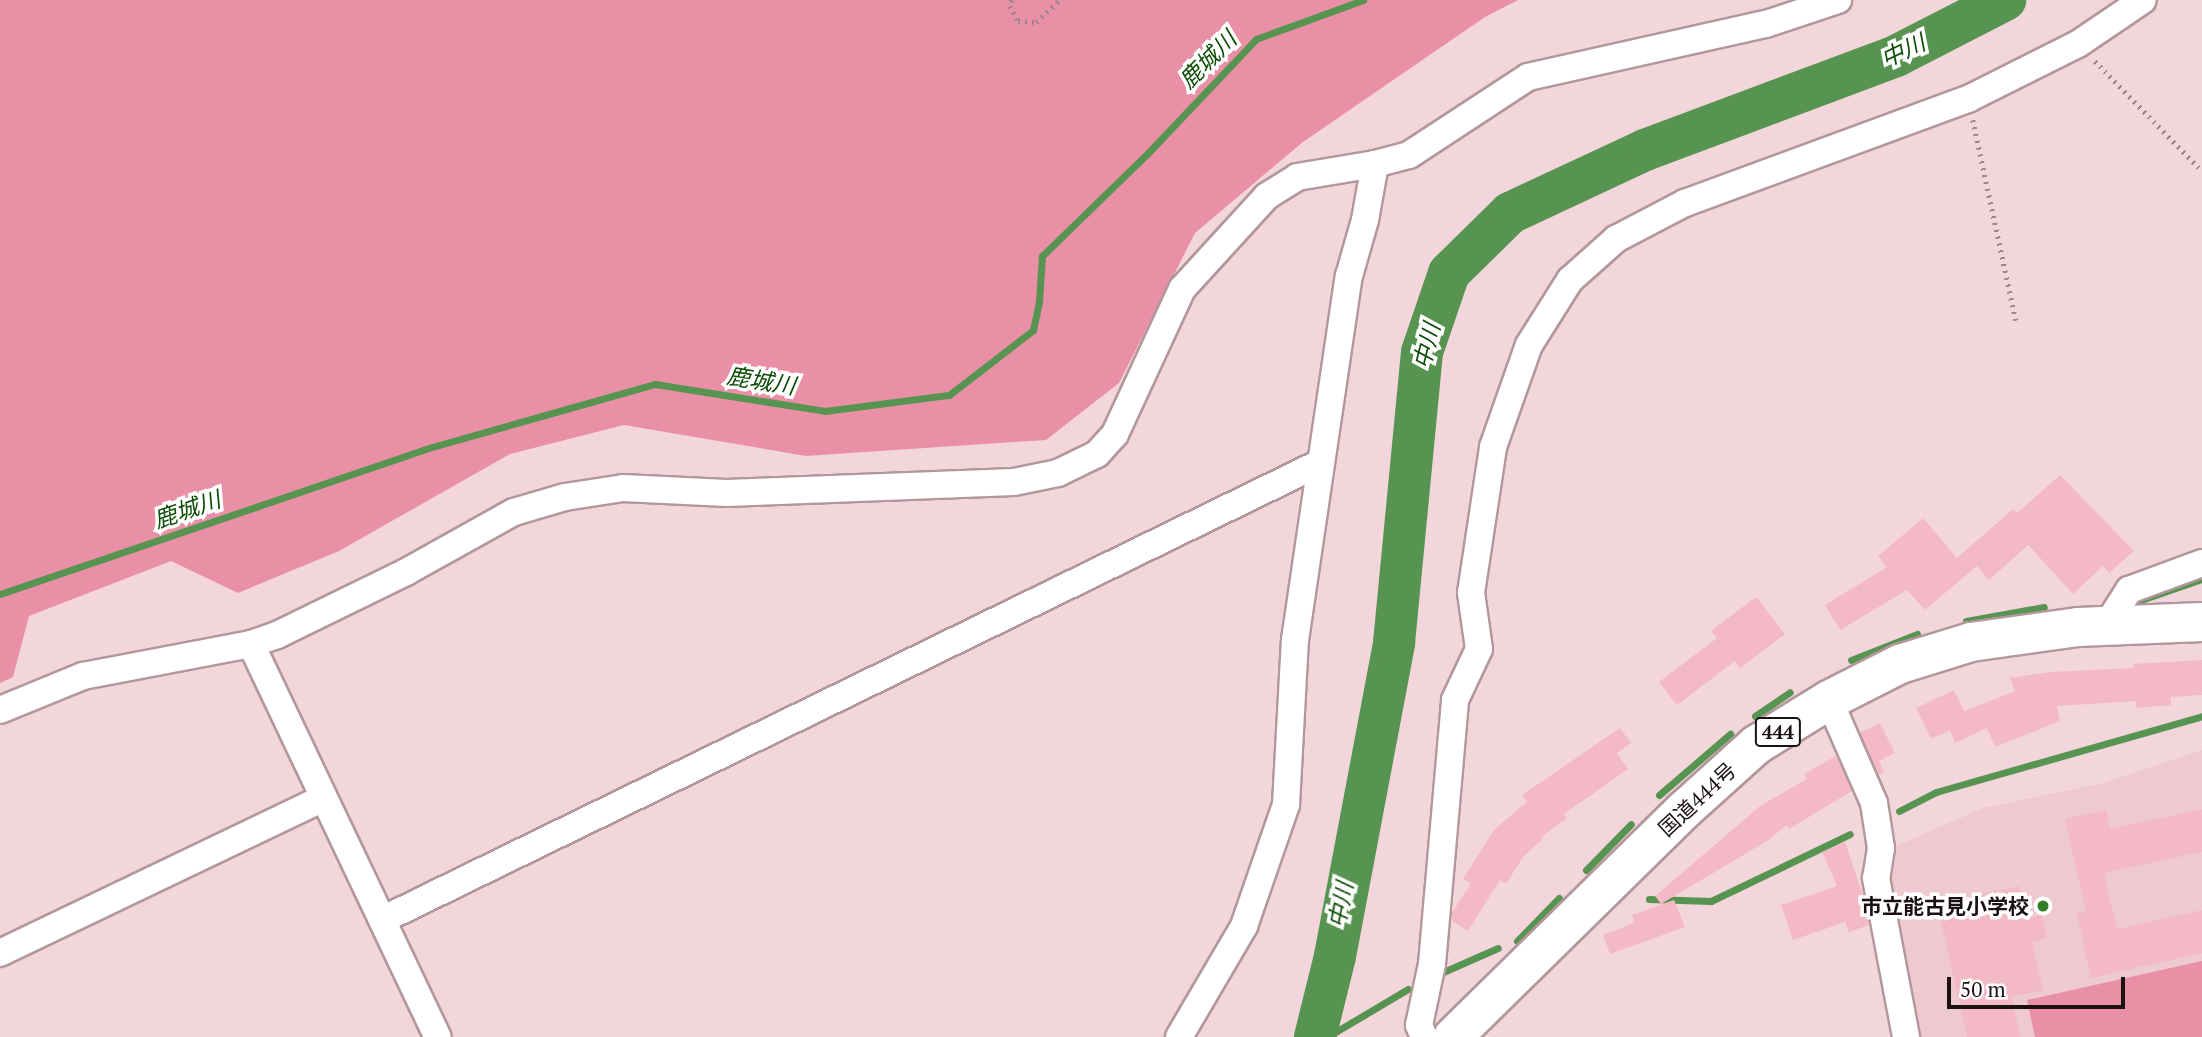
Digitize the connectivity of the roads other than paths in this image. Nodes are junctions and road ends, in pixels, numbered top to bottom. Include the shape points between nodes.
1 (1838, 0) edge
2 (2143, 0) edge
3 (1375, 164) junction
4 (1320, 463) junction
5 (2202, 563) edge
6 (2202, 622) edge
7 (2106, 626) junction
8 (251, 644) junction
9 (1829, 700) junction
10 (0, 710) edge
11 (323, 797) junction
12 (382, 920) junction
13 (0, 953) edge
14 (438, 1037) edge
15 (1179, 1037) edge
16 (1424, 1037) edge
17 (1453, 1037) edge
18 (1906, 1037) edge

1 - 3 street via 1766,24 1528,77 1409,155
2 - 16 street via 2078,44 1968,99 1685,202 1616,239 1570,280 1529,345 1493,447 1471,593 1479,649 1455,700 1432,964 1419,1025
3 - 4 street via 1349,276
3 - 8 street via 1297,177 1267,196 1182,289 1115,434 1097,454 1058,473 1014,482 727,493 623,488 565,497 514,512 405,572
4 - 12 street
4 - 15 street via 1295,640 1286,805 1244,926
5 - 7 street via 2129,590
6 - 7 highway, 国道444号 / 444
7 - 9 highway, 国道444号 / 444 via 1972,642 1900,664
8 - 10 street via 83,676
8 - 11 street
9 - 17 highway, 国道444号 / 444 via 1756,745
9 - 18 street via 1874,803 1881,848 1876,878
11 - 12 street
11 - 13 street
12 - 14 street

